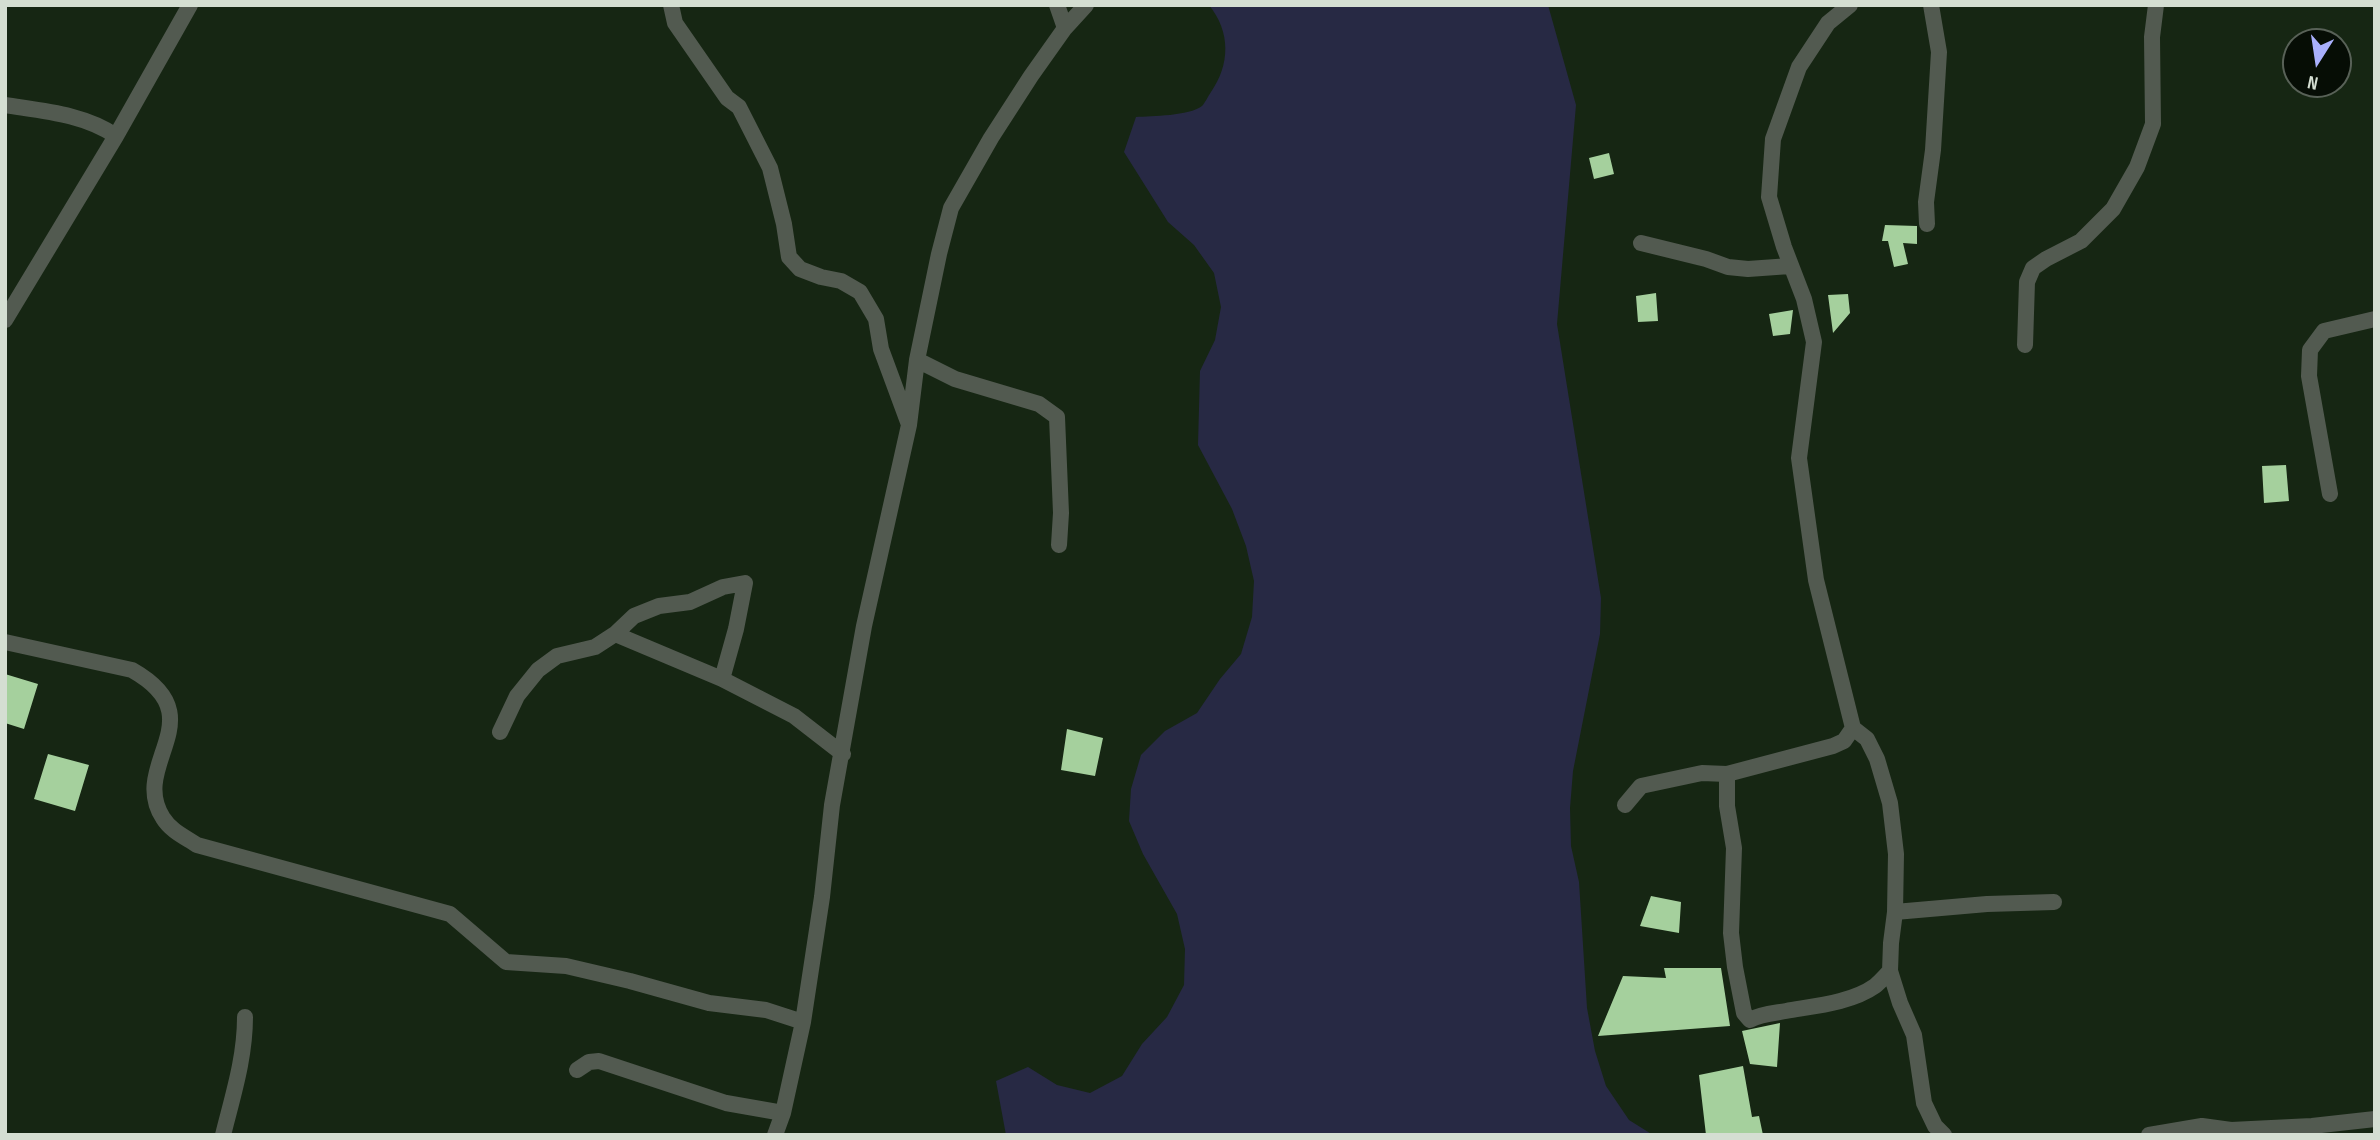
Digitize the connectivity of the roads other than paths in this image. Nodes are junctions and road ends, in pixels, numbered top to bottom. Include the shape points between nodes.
1 (190, 5) edge
2 (671, 5) edge
3 (1057, 5) edge
4 (1086, 5) edge
5 (1850, 5) edge
6 (1931, 5) edge
7 (2156, 5) edge
8 (1065, 29) junction
9 (5, 105) edge
10 (116, 135) junction
11 (1927, 225) dead end
12 (1641, 243) dead end
13 (1790, 266) junction
14 (2375, 319) edge
15 (5, 320) edge
16 (2025, 345) dead end
17 (917, 360) junction
18 (909, 425) junction
19 (2330, 494) dead end
20 (1059, 545) dead end
21 (615, 634) junction
22 (5, 642) edge
23 (722, 679) junction
24 (1853, 728) junction
25 (500, 732) dead end
26 (843, 754) junction
27 (1727, 774) junction
28 (1625, 805) dead end
29 (2054, 902) dead end
30 (1895, 912) junction
31 (1891, 971) junction
32 (245, 1017) dead end
33 (803, 1022) junction
34 (578, 1070) dead end
35 (783, 1113) junction
36 (2375, 1119) edge
37 (223, 1135) edge
38 (775, 1135) edge
39 (1944, 1135) edge
40 (2149, 1135) edge

1 - 10 street
2 - 18 street via 675,23 727,99 739,107 770,169 789,257 800,269 860,292 871,310
3 - 8 street
4 - 8 street
5 - 13 street via 1828,23 1799,67 1773,139 1769,197
6 - 11 street via 1939,52
7 - 16 street via 2152,124 2137,167 2113,209 2081,240 2034,268 2028,282
8 - 17 street via 991,138 951,208
9 - 10 street via 65,115
10 - 15 street
12 - 13 street via 1728,267
13 - 24 street via 1814,342 1799,458 1816,580
14 - 19 street via 2324,331 2310,350 2309,376
17 - 18 street
17 - 20 street via 955,379 1039,404 1057,417
18 - 26 street via 873,580
21 - 23 street
21 - 23 street via 634,616 659,606 690,602 723,587 746,583
21 - 25 street via 595,647 557,656 538,670 517,696
22 - 33 street via 132,670 150,680 165,697 171,722 155,782 156,801 175,831 197,845 450,914 506,962 566,966
23 - 26 street via 794,716
24 - 27 street via 1844,741 1832,746
24 - 30 street via 1867,739 1877,759 1890,803 1896,854
26 - 33 street
27 - 28 street via 1702,773 1641,786
27 - 31 street via 1734,848 1731,933 1744,1013 1750,1020 1827,1005 1875,986
29 - 30 street
30 - 31 street
31 - 39 street via 1914,1035 1924,1103
32 - 37 street via 242,1065
33 - 35 street
34 - 35 street via 599,1061 726,1103
35 - 38 street
36 - 40 street via 2231,1130 2202,1126

